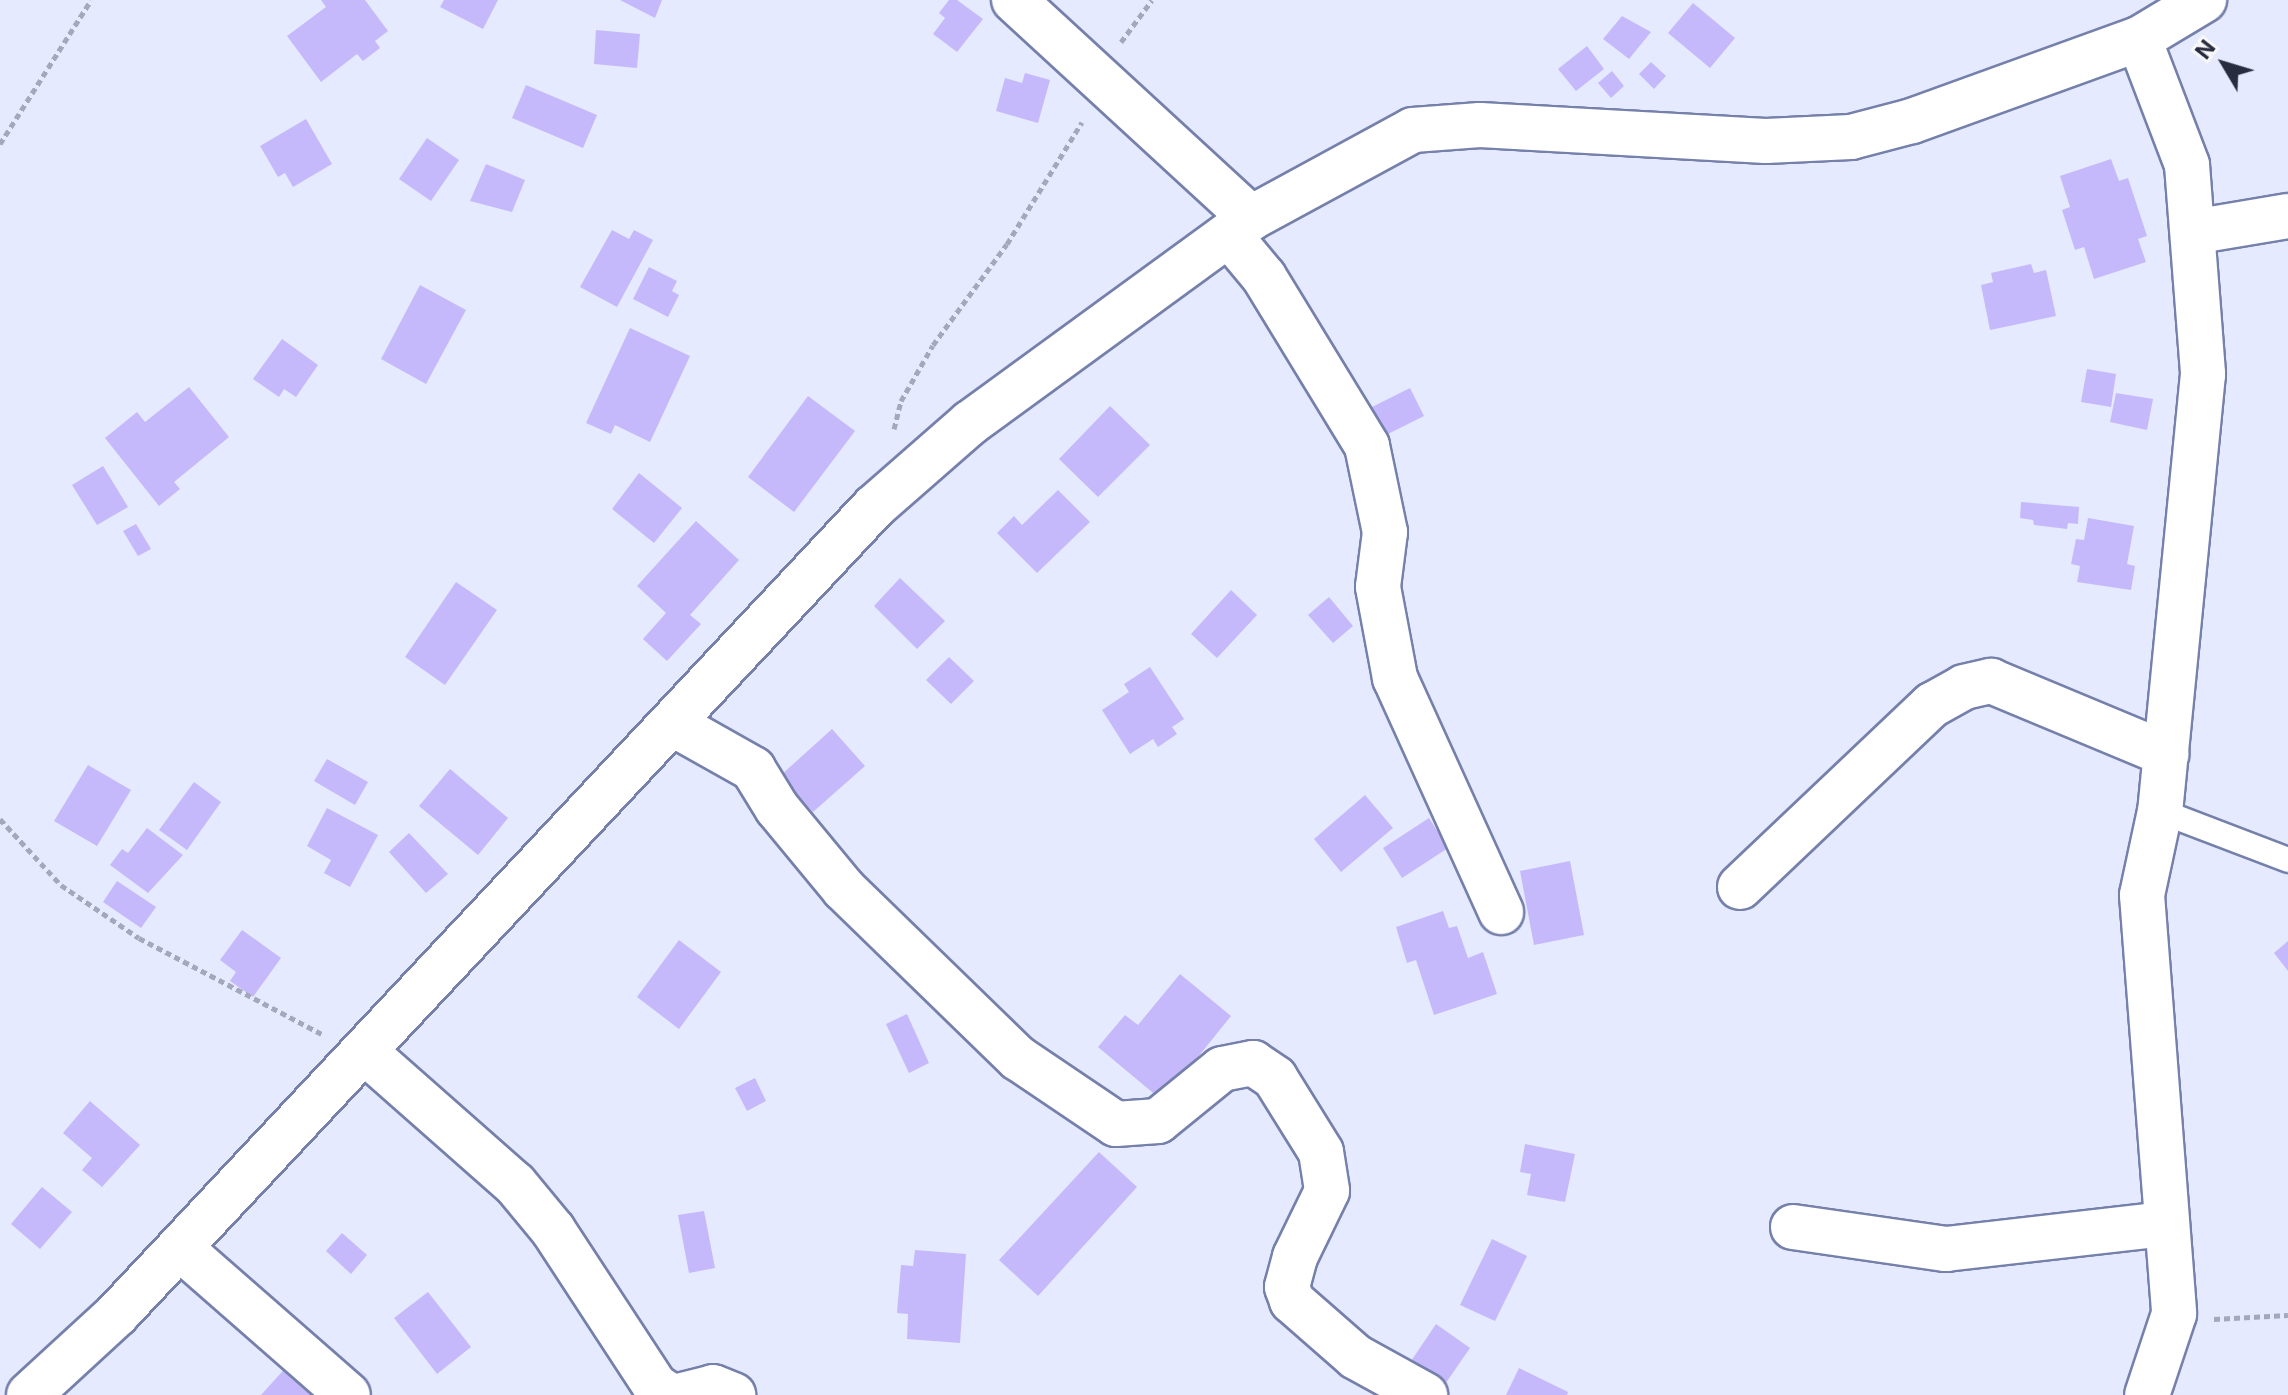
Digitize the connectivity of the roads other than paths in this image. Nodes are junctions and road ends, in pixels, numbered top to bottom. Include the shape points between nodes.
1 (1014, 0) edge
2 (2204, 0) edge
3 (2139, 39) junction
4 (2288, 216) edge
5 (1240, 226) junction
6 (2193, 232) junction
7 (675, 725) junction
8 (2166, 754) junction
9 (2160, 811) junction
10 (2288, 860) edge
11 (1740, 887) dead end
12 (1501, 912) dead end
13 (364, 1051) junction
14 (2166, 1224) junction
15 (1793, 1227) dead end
16 (180, 1248) junction
17 (29, 1395) edge
18 (348, 1395) edge
19 (669, 1395) edge
20 (682, 1395) edge
21 (733, 1395) edge
22 (1425, 1395) edge
23 (2147, 1395) edge

1 - 5 street via 1097,73
2 - 3 street
3 - 5 street via 1912,121 1851,137 1766,141 1480,125 1413,130
3 - 6 street via 2187,165
4 - 6 street
5 - 7 street via 970,423 874,507
5 - 12 street via 1264,277 1367,446 1385,532 1378,587 1395,678
6 - 8 street via 2203,374
7 - 13 street via 512,890
7 - 22 street via 753,769 777,808 844,889 1018,1058 1116,1124 1158,1121 1222,1069 1253,1063 1275,1078 1321,1152 1327,1191 1295,1257 1287,1287 1292,1301 1356,1357
8 - 9 street
8 - 11 street via 1991,681 1964,687 1932,705
9 - 10 lane
9 - 14 street via 2142,895
13 - 16 street
13 - 19 street via 515,1184 553,1230 655,1386
14 - 15 street via 1946,1249
14 - 23 street via 2174,1314
16 - 17 street
16 - 18 street
20 - 21 street via 713,1387

